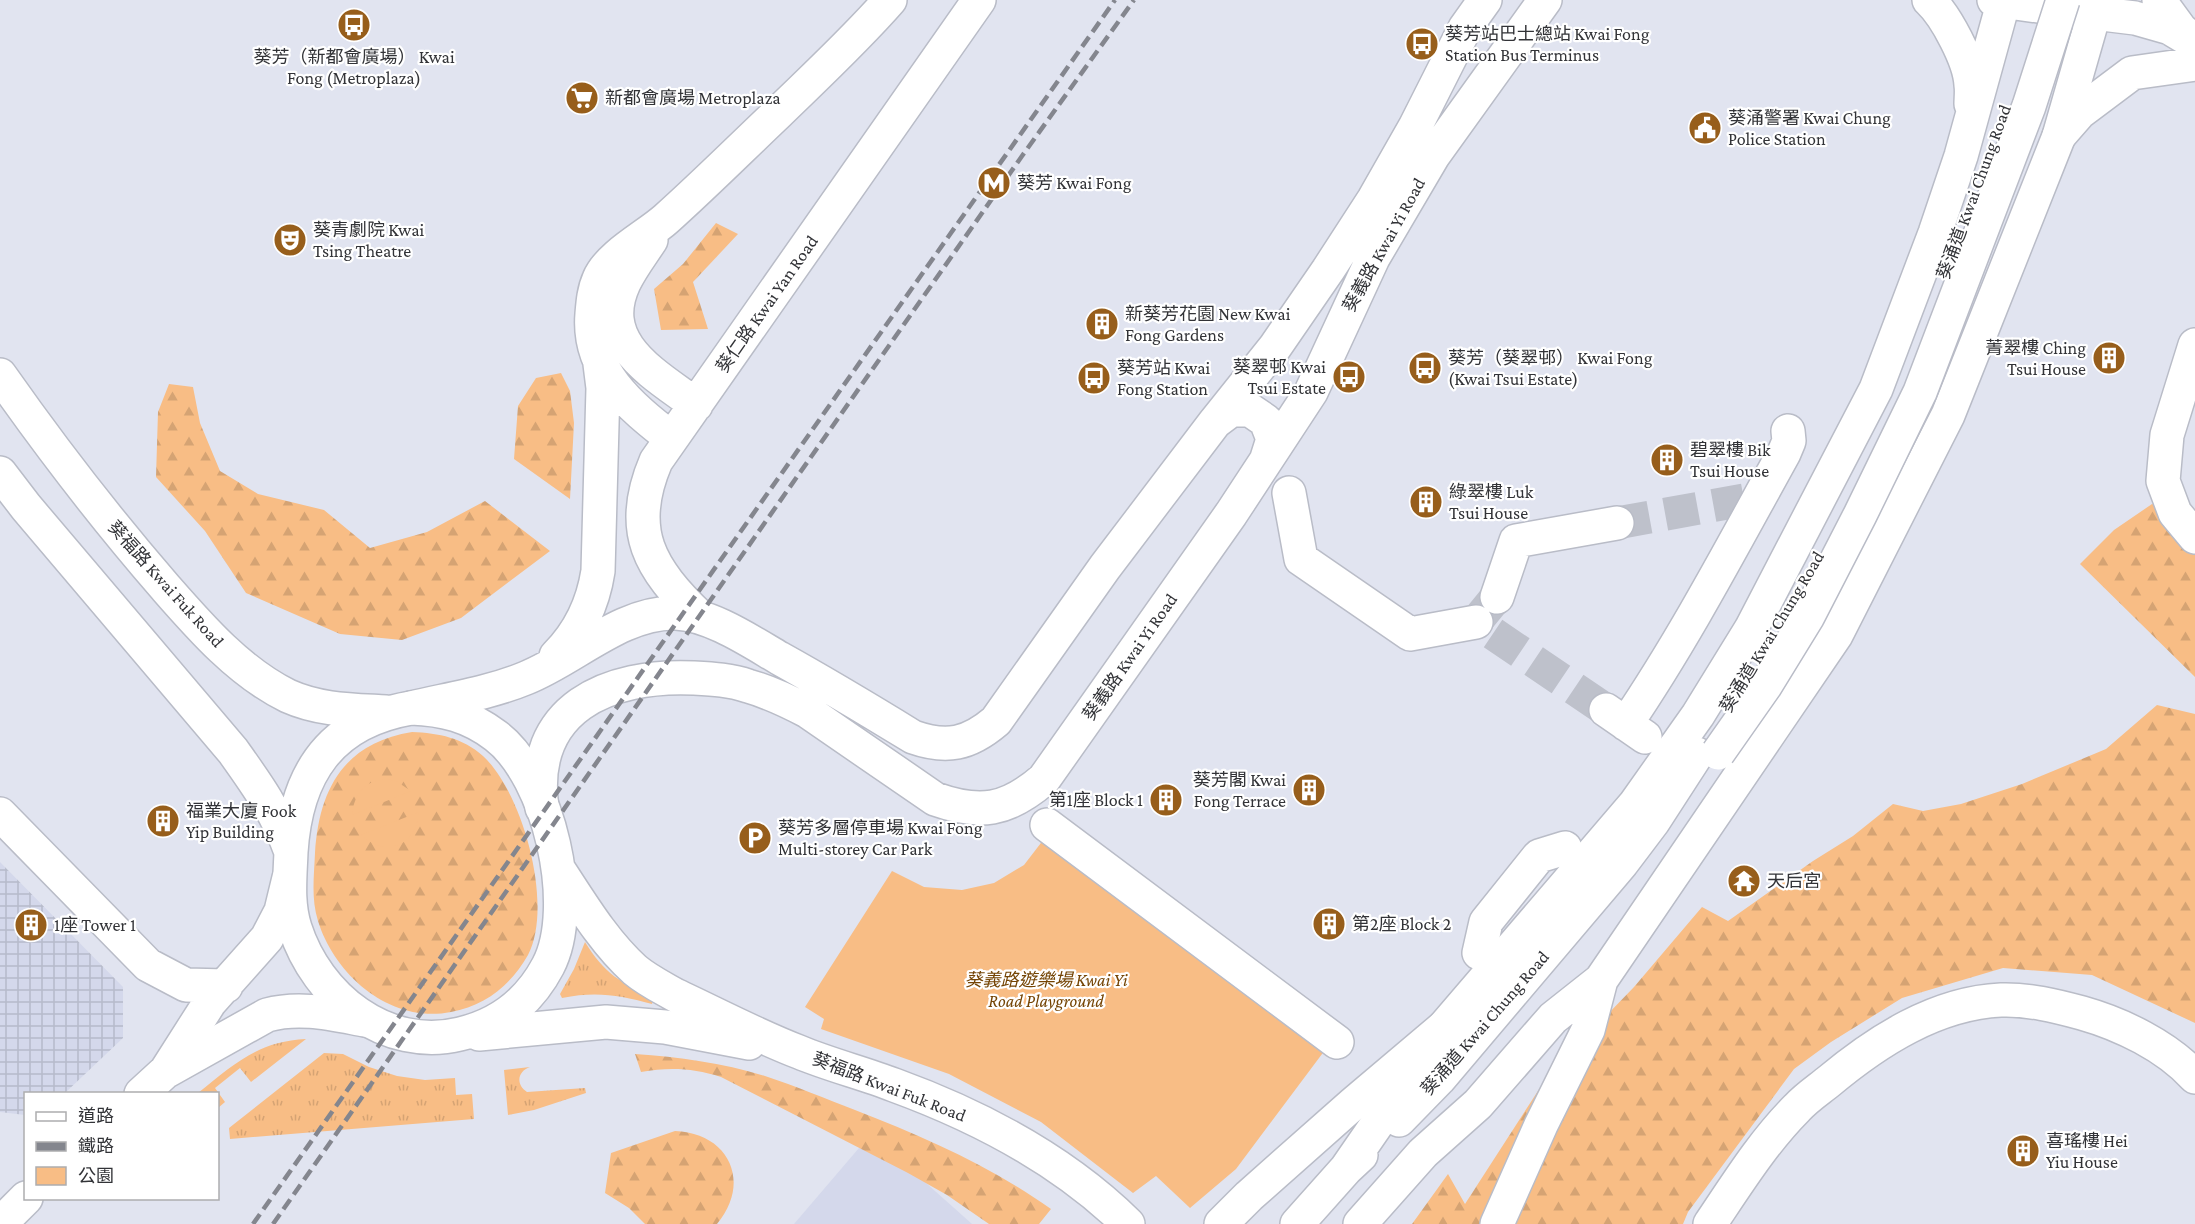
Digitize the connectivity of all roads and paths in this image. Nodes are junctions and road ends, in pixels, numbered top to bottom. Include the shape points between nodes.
1 (890, 0) edge
2 (979, 0) edge
3 (1485, 0) edge
4 (1545, 0) edge
5 (1929, 0) edge
6 (2001, 0) edge
7 (2039, 0) edge
8 (2063, 0) edge
9 (2158, 0) edge
10 (2096, 7) edge
11 (2195, 42) edge
12 (2195, 64) edge
13 (2059, 136) junction
14 (1961, 156) junction
15 (664, 220) junction
16 (2195, 345) edge
17 (600, 364) junction
18 (0, 375) edge
19 (696, 405) junction
20 (1215, 422) junction
21 (1788, 431) dead end
22 (671, 438) junction
23 (1267, 458) junction
24 (0, 473) edge
25 (1289, 493) dead end
26 (1617, 523) tunnel mouth
27 (2195, 537) edge
28 (1497, 597) tunnel mouth
29 (700, 617) junction
30 (1476, 622) dead end
31 (526, 679) junction
32 (399, 710) junction
33 (1625, 724) dead end
34 (1711, 748) junction
35 (542, 808) junction
36 (0, 814) edge
37 (1047, 825) dead end
38 (1565, 848) dead end
39 (290, 866) junction
40 (558, 869) junction
41 (1479, 953) dead end
42 (1601, 980) junction
43 (226, 986) junction
44 (365, 1020) junction
45 (1444, 1027) junction
46 (450, 1037) junction
47 (1337, 1042) dead end
48 (798, 1052) junction
49 (165, 1072) junction
50 (2195, 1077) edge
51 (143, 1092) edge
52 (1423, 1153) junction
53 (1346, 1169) junction
54 (24, 1200) edge
55 (1122, 1218) edge
56 (0, 1224) edge
57 (1221, 1224) edge
58 (1297, 1224) edge
59 (1360, 1224) edge
60 (1497, 1224) edge
61 (1710, 1224) edge

1 - 15 main road
2 - 19 main road, 葵仁路 Kwai Yan Road
3 - 20 main road, 葵義路 Kwai Yi Road via 1356,226 1275,347
4 - 23 main road, 葵義路 Kwai Yi Road via 1433,156 1373,258 1311,392
5 - 14 main road via 1953,32 1972,83 1971,110
6 - 10 main road
6 - 14 main road, 葵涌道 Kwai Chung Road
7 - 34 main road, 葵涌道 Kwai Chung Road via 1959,237 1901,383 1844,508
8 - 34 main road, 葵涌道 Kwai Chung Road, bridge via 2029,106 1920,392 1808,616 1765,686
9 - 11 main road
10 - 11 main road via 2170,28
10 - 13 main road, 葵涌道 Kwai Chung Road
12 - 13 main road via 2132,73 2080,112
13 - 42 main road, 葵涌道 Kwai Chung Road via 1948,415 1836,635
14 - 45 main road, 葵涌道 Kwai Chung Road via 1876,389 1751,629 1698,715 1635,804
15 - 17 main road via 607,265 599,277 591,322
15 - 19 main road via 624,283 618,300 618,331 637,359
16 - 27 main road via 2167,435 2163,481 2175,513
17 - 22 main road via 618,392
17 - 31 main road via 603,418 595,593 575,633 545,666
18 - 32 main road, 葵福路 Kwai Fuk Road via 114,528 195,621 237,661 286,695 307,704
19 - 22 main road, 葵仁路 Kwai Yan Road
20 - 23 main road via 1231,410 1250,410 1266,421 1273,439
20 - 29 main road, 葵義路 Kwai Yi Road via 1105,567 996,722 966,741 930,743 913,737 765,650
21 - 33 main road via 1784,453 1752,498 1687,630
22 - 29 main road, 葵仁路 Kwai Yan Road via 648,479 645,538 661,575
23 - 35 main road, 葵義路 Kwai Yi Road via 1044,779 1026,795 1004,805 981,809 957,807 935,799 788,700 747,685 668,677 622,684 580,704 566,717 545,750 540,769
24 - 39 main road via 264,793 281,824
25 - 30 main road via 1301,559 1410,634
26 - 28 main road via 1516,542
29 - 31 main road, 葵義路 Kwai Yi Road via 674,613 639,620 598,638
31 - 32 main road, 葵義路 Kwai Yi Road
32 - 35 main road, 葵福路 Kwai Fuk Road via 434,709 458,714 498,737 514,753
32 - 39 main road via 366,720 346,733 316,766 297,807
34 - 52 main road, 葵涌道 Kwai Chung Road via 1671,829 1457,1093
34 - 53 main road, 葵涌道 Kwai Chung Road via 1571,925 1439,1079
35 - 40 main road
36 - 43 main road via 148,965 186,985
37 - 47 main road
38 - 41 main road via 1539,856 1486,922
39 - 43 main road via 281,911 267,938
39 - 44 main road via 290,903 303,949 330,990
40 - 46 main road via 559,938 541,980 527,998 492,1024
40 - 48 main road, 葵福路 Kwai Fuk Road via 607,940 638,971 675,995
42 - 52 main road, 葵涌道 Kwai Chung Road via 1553,1018 1478,1104
42 - 60 main road via 1588,1030
43 - 49 main road via 210,1002
44 - 46 main road via 405,1035
44 - 49 main road via 283,1011 252,1022
45 - 53 main road, 葵涌道 Kwai Chung Road
45 - 57 main road via 1362,1095
46 - 48 main road, 葵福路 Kwai Fuk Road via 606,1022 665,1027
48 - 55 main road, 葵福路 Kwai Fuk Road via 939,1102 987,1126 1059,1167
49 - 51 main road
50 - 61 main road via 2144,1038 2097,1018 2051,1005 2003,1000 1960,1005 1912,1024 1798,1106 1750,1165
52 - 59 main road, 葵涌道 Kwai Chung Road
53 - 58 main road, 葵涌道 Kwai Chung Road
54 - 56 main road

